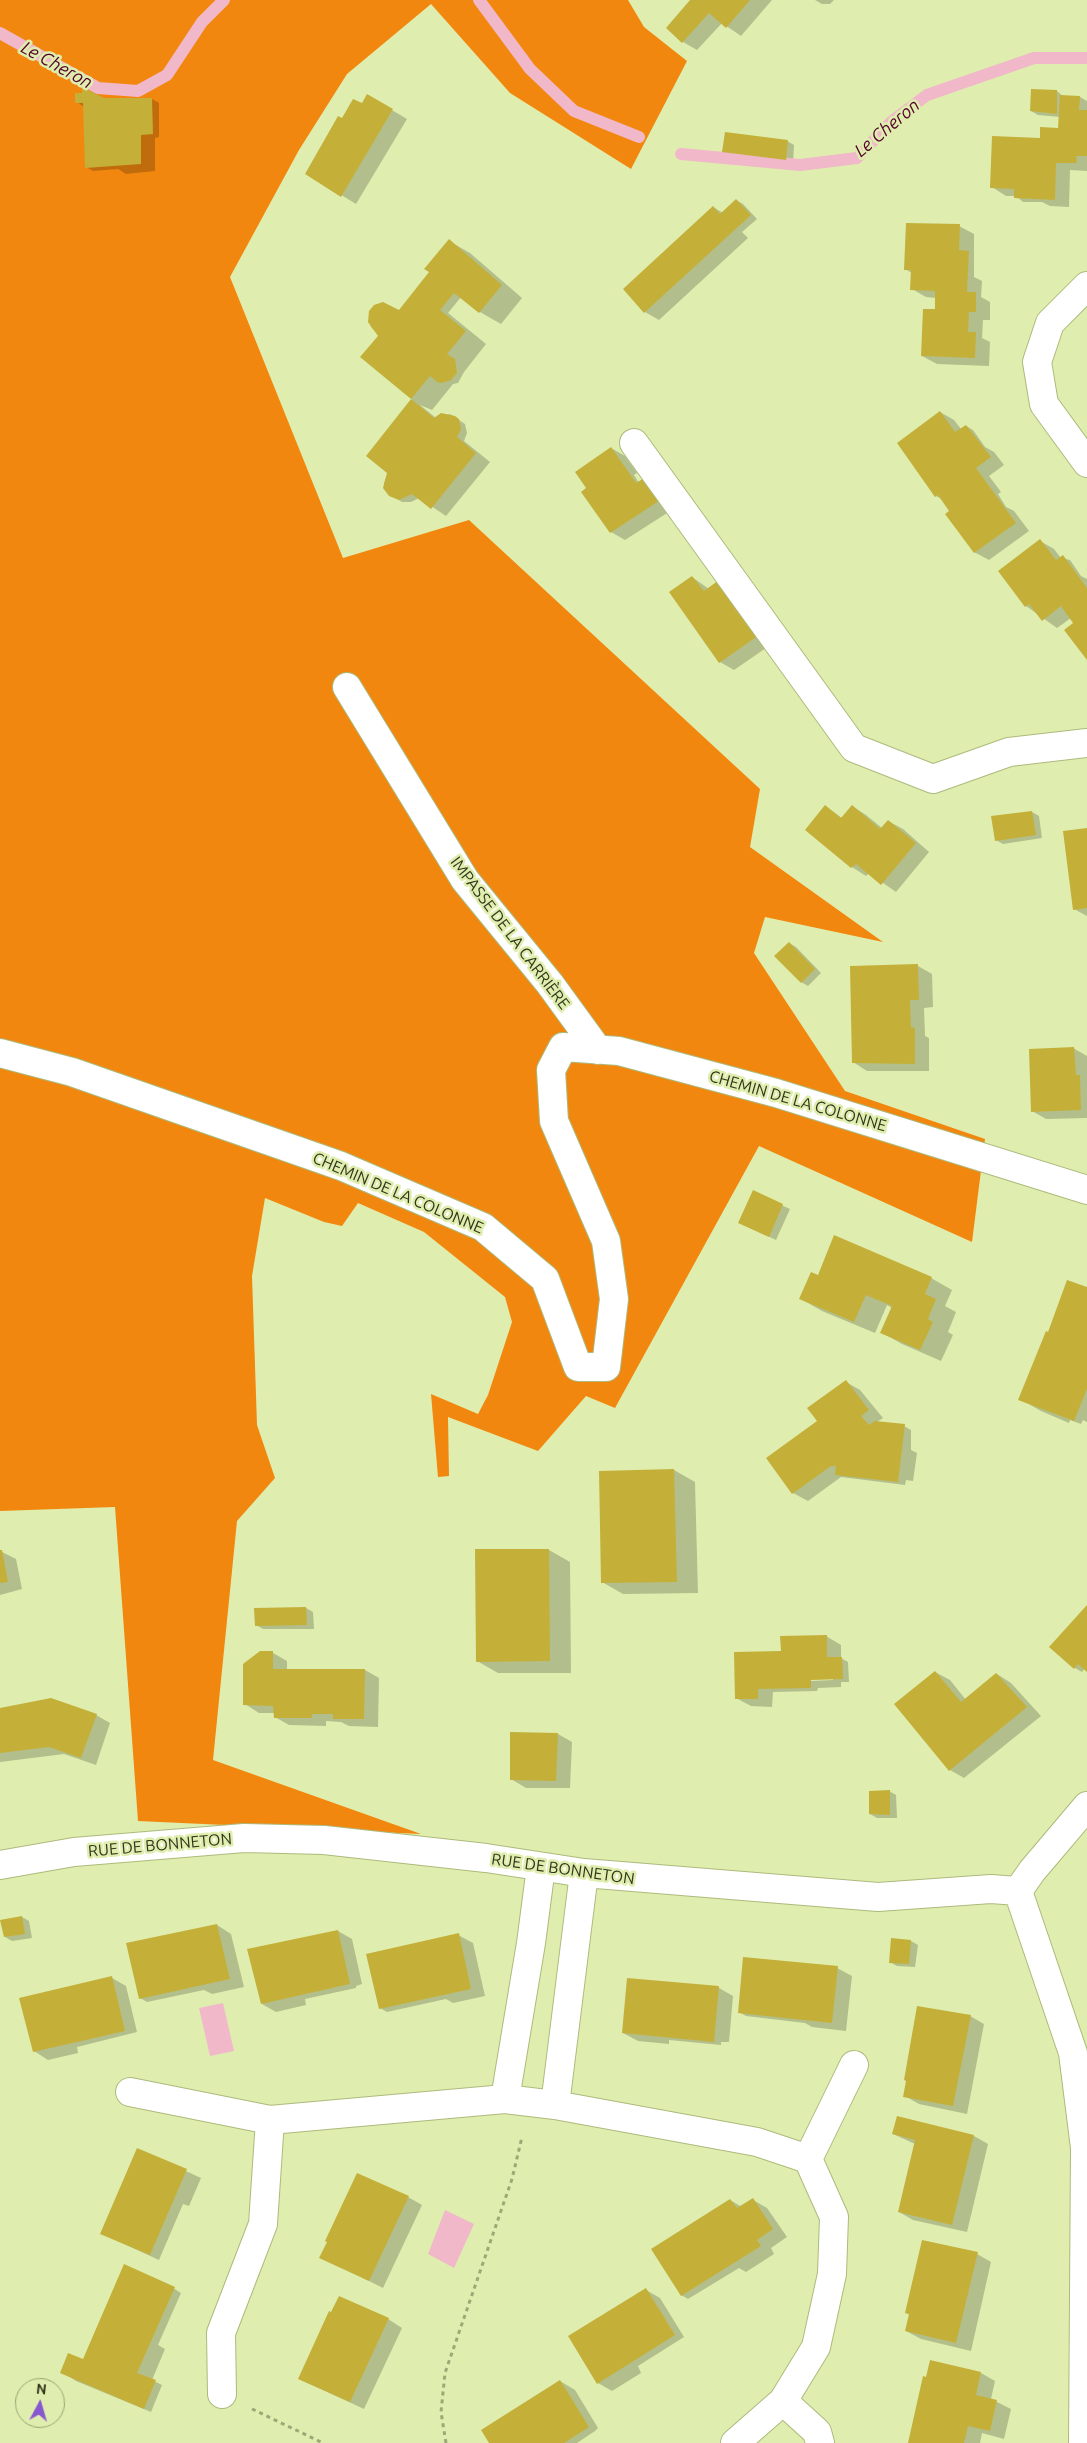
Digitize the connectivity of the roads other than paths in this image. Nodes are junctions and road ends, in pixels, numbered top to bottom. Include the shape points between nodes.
1 (1087, 286) edge
2 (1075, 432) edge
3 (634, 443) dead end
4 (1087, 463) edge
5 (347, 687) dead end
6 (1087, 743) edge
7 (598, 1050) junction
8 (0, 1053) edge
9 (1087, 1190) edge
10 (1087, 1806) edge
11 (0, 1866) edge
12 (541, 1868) junction
13 (584, 1873) junction
14 (1018, 1891) junction
15 (854, 2065) dead end
16 (130, 2092) dead end
17 (530, 2102) junction
18 (270, 2120) junction
19 (808, 2159) junction
20 (222, 2394) road end
21 (783, 2400) junction
22 (735, 2443) edge
23 (820, 2443) edge
24 (1083, 2443) edge

1 - 2 street via 1050,323 1037,362 1044,404
2 - 4 street
3 - 6 street via 854,748 934,779 1009,752
5 - 7 street, IMPASSE DE LA CARRIÈRE via 465,880 550,984
7 - 8 street, CHEMIN DE LA COLONNE via 563,1047 551,1070 554,1121 606,1241 614,1298 606,1367 578,1366 545,1279 482,1227 332,1162 72,1072
7 - 9 street, CHEMIN DE LA COLONNE via 619,1051 776,1093
10 - 14 street
11 - 12 street, RUE DE BONNETON via 74,1852 244,1838 324,1840 486,1858
12 - 13 street, RUE DE BONNETON
12 - 17 street via 531,1943
13 - 14 street, RUE DE BONNETON via 878,1897 991,1889
13 - 17 street
14 - 24 street via 1073,2052 1085,2148
15 - 19 street
16 - 18 street
17 - 18 street
17 - 19 street via 757,2142
18 - 20 street via 264,2224 222,2333
19 - 21 street via 834,2217 832,2274 816,2347
21 - 22 street
21 - 23 street via 817,2432

